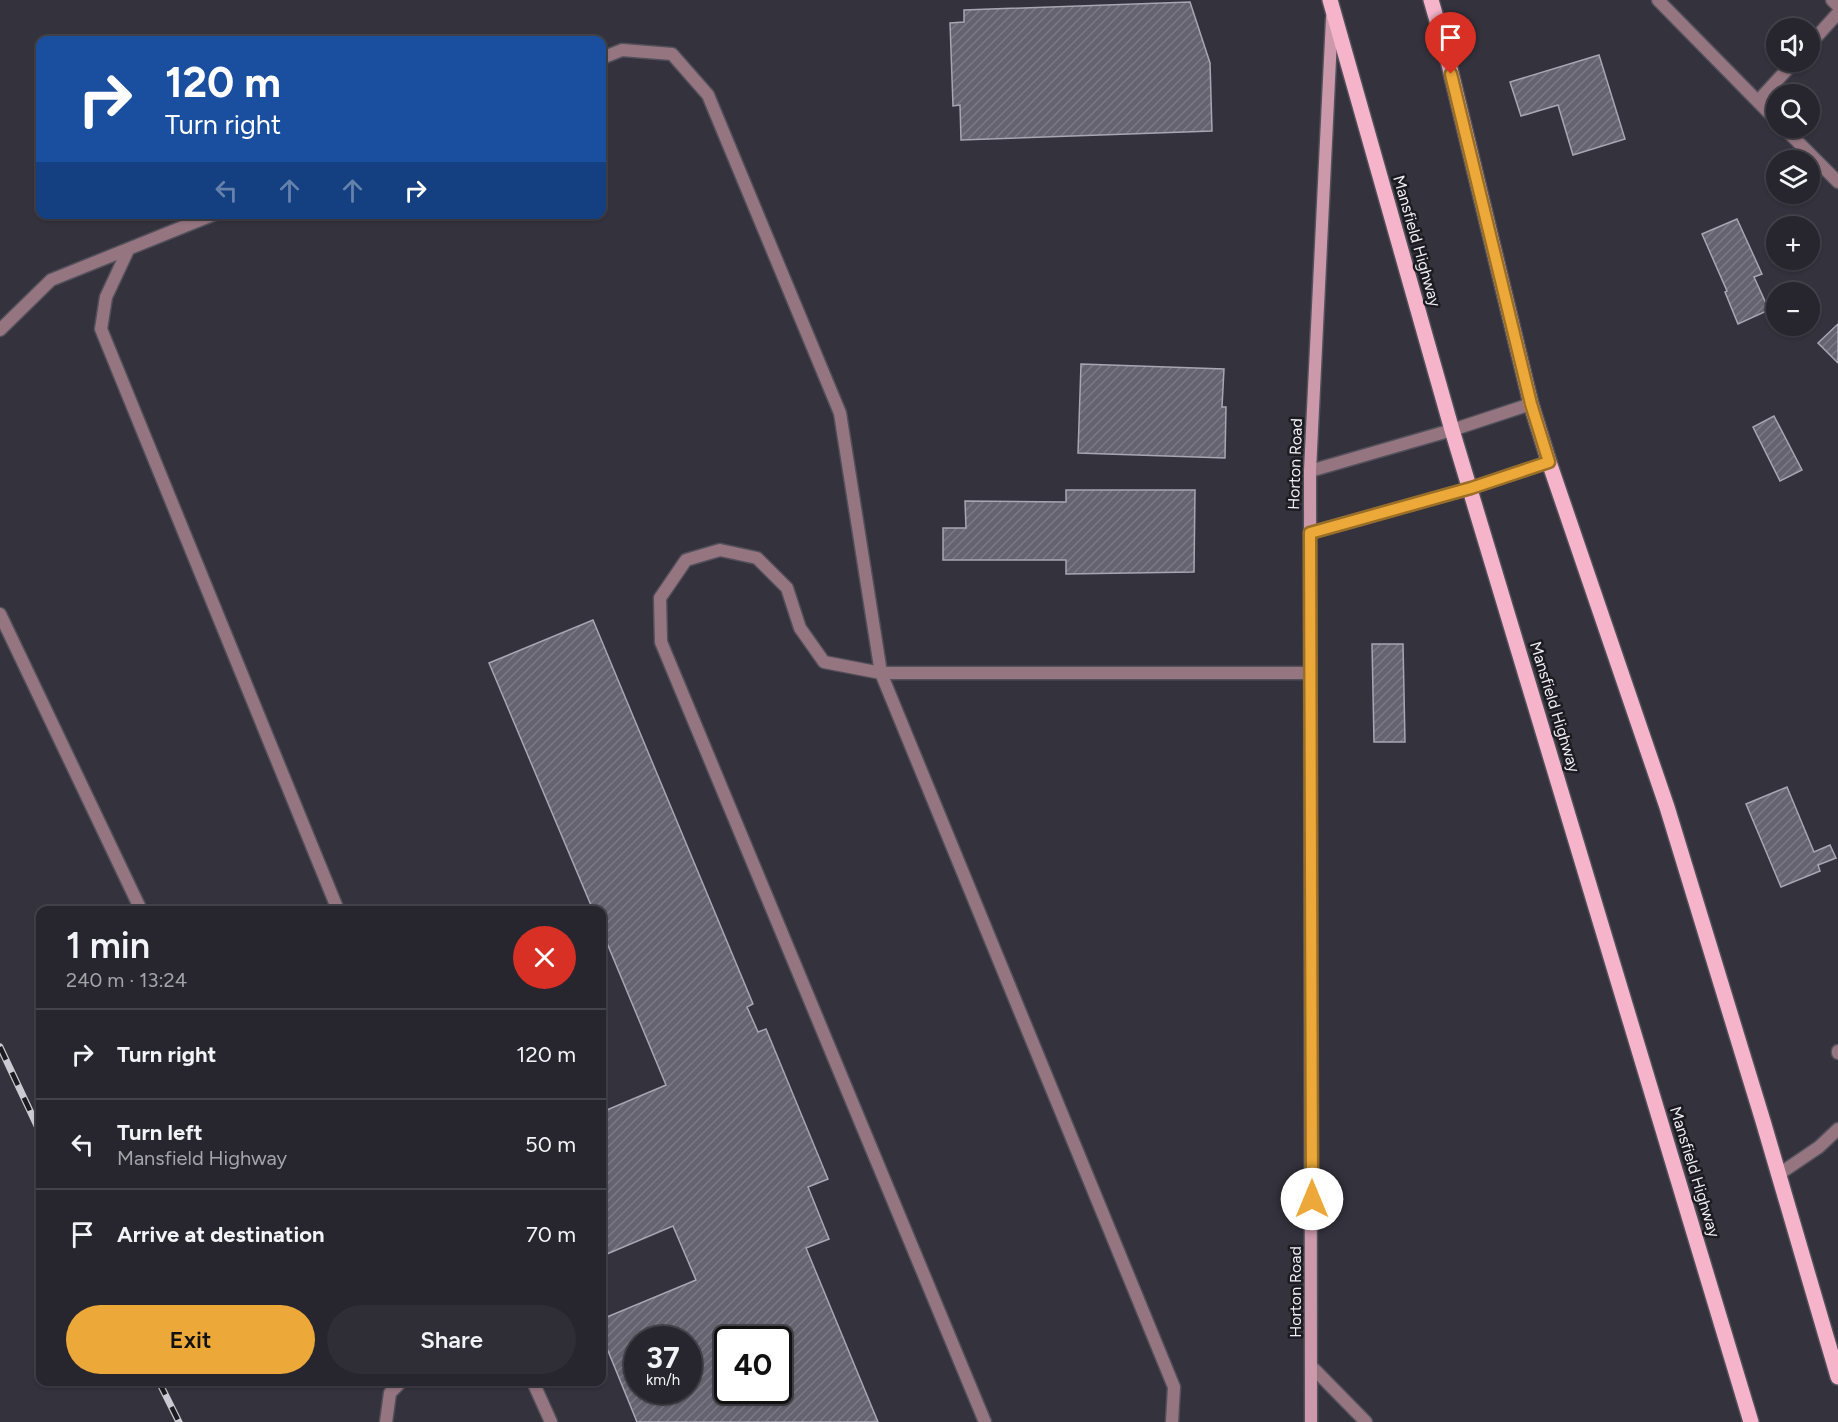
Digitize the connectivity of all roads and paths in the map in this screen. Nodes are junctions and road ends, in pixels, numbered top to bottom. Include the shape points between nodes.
1 (1431, 0) edge
2 (1658, 0) edge
3 (1832, 0) edge
4 (1331, 5) edge
5 (1838, 6) edge
6 (1838, 13) edge
7 (1820, 33) edge
8 (606, 56) edge
9 (1785, 72) edge
10 (1758, 101) junction
11 (1766, 109) edge
12 (1794, 138) edge
13 (1838, 182) edge
14 (203, 219) edge
15 (128, 250) junction
16 (0, 330) edge
17 (1531, 404) junction
18 (1452, 430) junction
19 (1549, 462) junction
20 (1310, 471) junction
21 (1471, 488) junction
22 (1310, 533) junction
23 (0, 614) edge
24 (881, 673) junction
25 (1310, 673) junction
26 (139, 906) edge
27 (336, 906) edge
28 (1838, 1130) edge
29 (1779, 1174) junction
30 (1312, 1367) junction
31 (1838, 1377) edge
32 (397, 1386) edge
33 (535, 1386) edge
34 (386, 1422) edge
35 (550, 1422) edge
36 (985, 1422) edge
37 (1172, 1422) edge
38 (1311, 1422) edge
39 (1366, 1422) edge
40 (1751, 1422) edge

1 - 17 main road
2 - 10 street
3 - 5 street
4 - 18 main road, Mansfield Highway
4 - 20 street, Horton Road
6 - 7 street
8 - 24 street via 622,50 672,54 708,95 840,413
9 - 10 street
10 - 11 street
12 - 13 street
14 - 15 street
15 - 16 street via 51,280
15 - 27 street via 106,297 101,329
17 - 18 street
17 - 19 main road
18 - 20 street
18 - 21 main road, Mansfield Highway
19 - 21 street
19 - 29 main road via 1667,807
20 - 22 street, Horton Road
21 - 22 street
21 - 40 main road, Mansfield Highway
22 - 25 street, Horton Road
23 - 26 street
24 - 25 street
24 - 36 street via 824,662 800,628 787,588 757,558 720,550 686,560 660,598 661,642
24 - 37 street via 1174,1387
25 - 30 street, Horton Road
28 - 29 street
29 - 31 main road
30 - 38 street, Horton Road
30 - 39 street
32 - 34 street via 390,1393
33 - 35 street

